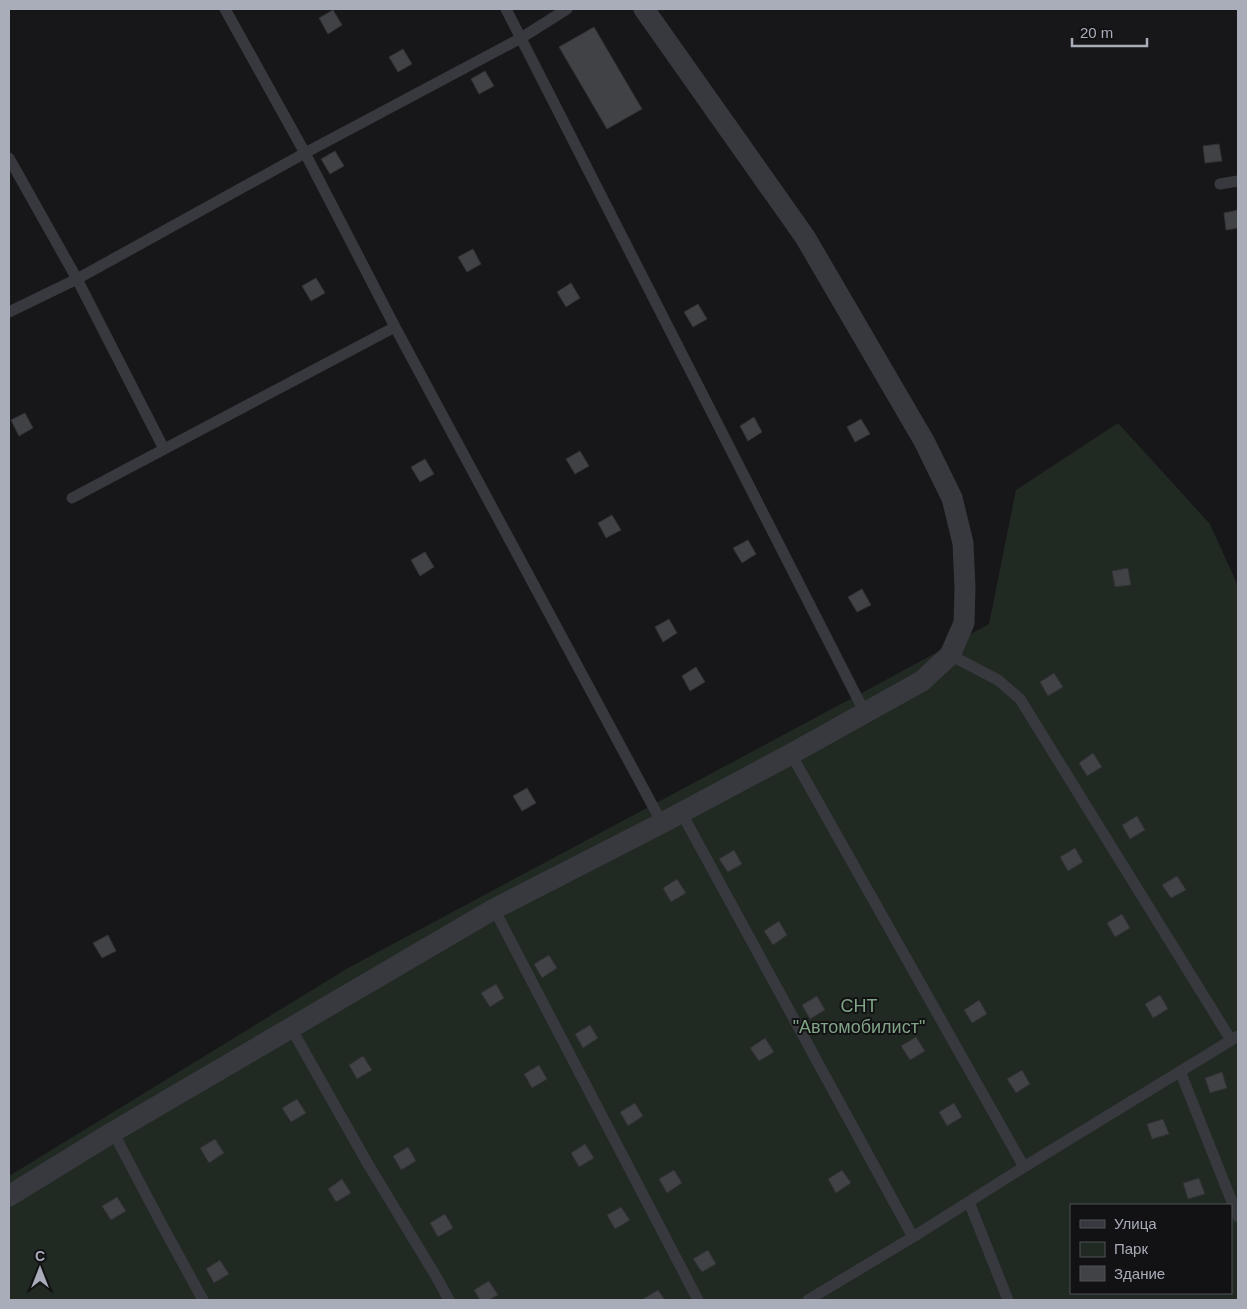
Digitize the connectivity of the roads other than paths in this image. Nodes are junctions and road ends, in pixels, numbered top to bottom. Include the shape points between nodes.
1 (225, 9) edge
2 (506, 9) edge
3 (567, 9) edge
4 (644, 9) edge
5 (521, 38) junction
6 (305, 153) junction
7 (9, 158) edge
8 (1238, 182) edge
9 (1220, 184) dead end
10 (77, 279) junction
11 (9, 312) edge
12 (395, 327) junction
13 (164, 449) junction
14 (72, 498) dead end
15 (950, 655) junction
16 (864, 713) junction
17 (791, 754) junction
18 (681, 812) junction
19 (662, 823) junction
20 (494, 909) junction
21 (291, 1028) junction
22 (1235, 1038) edge
23 (1180, 1071) junction
24 (113, 1132) junction
25 (1024, 1167) junction
26 (9, 1196) edge
27 (969, 1202) junction
28 (1238, 1218) edge
29 (913, 1237) junction
30 (203, 1300) edge
31 (449, 1300) edge
32 (698, 1300) edge
33 (808, 1300) edge
34 (1008, 1300) edge

1 - 6 lane
2 - 5 lane
3 - 5 lane
4 - 15 street via 805,237 924,441 952,498 963,543 965,588 964,623
5 - 6 lane
5 - 16 lane
6 - 10 lane
6 - 12 lane
7 - 10 lane
8 - 9 lane
10 - 11 lane
10 - 13 lane
12 - 13 lane
12 - 19 lane
13 - 14 lane
15 - 16 street via 922,681
15 - 22 lane via 998,680 1020,699
16 - 17 street
17 - 18 street
17 - 25 lane
18 - 19 street
18 - 29 lane
19 - 20 street
20 - 21 street
20 - 32 lane
21 - 24 street
21 - 31 lane
22 - 23 lane
23 - 25 lane
23 - 28 lane
24 - 26 street
24 - 30 lane
25 - 27 lane
27 - 29 lane
27 - 34 lane
29 - 33 lane

